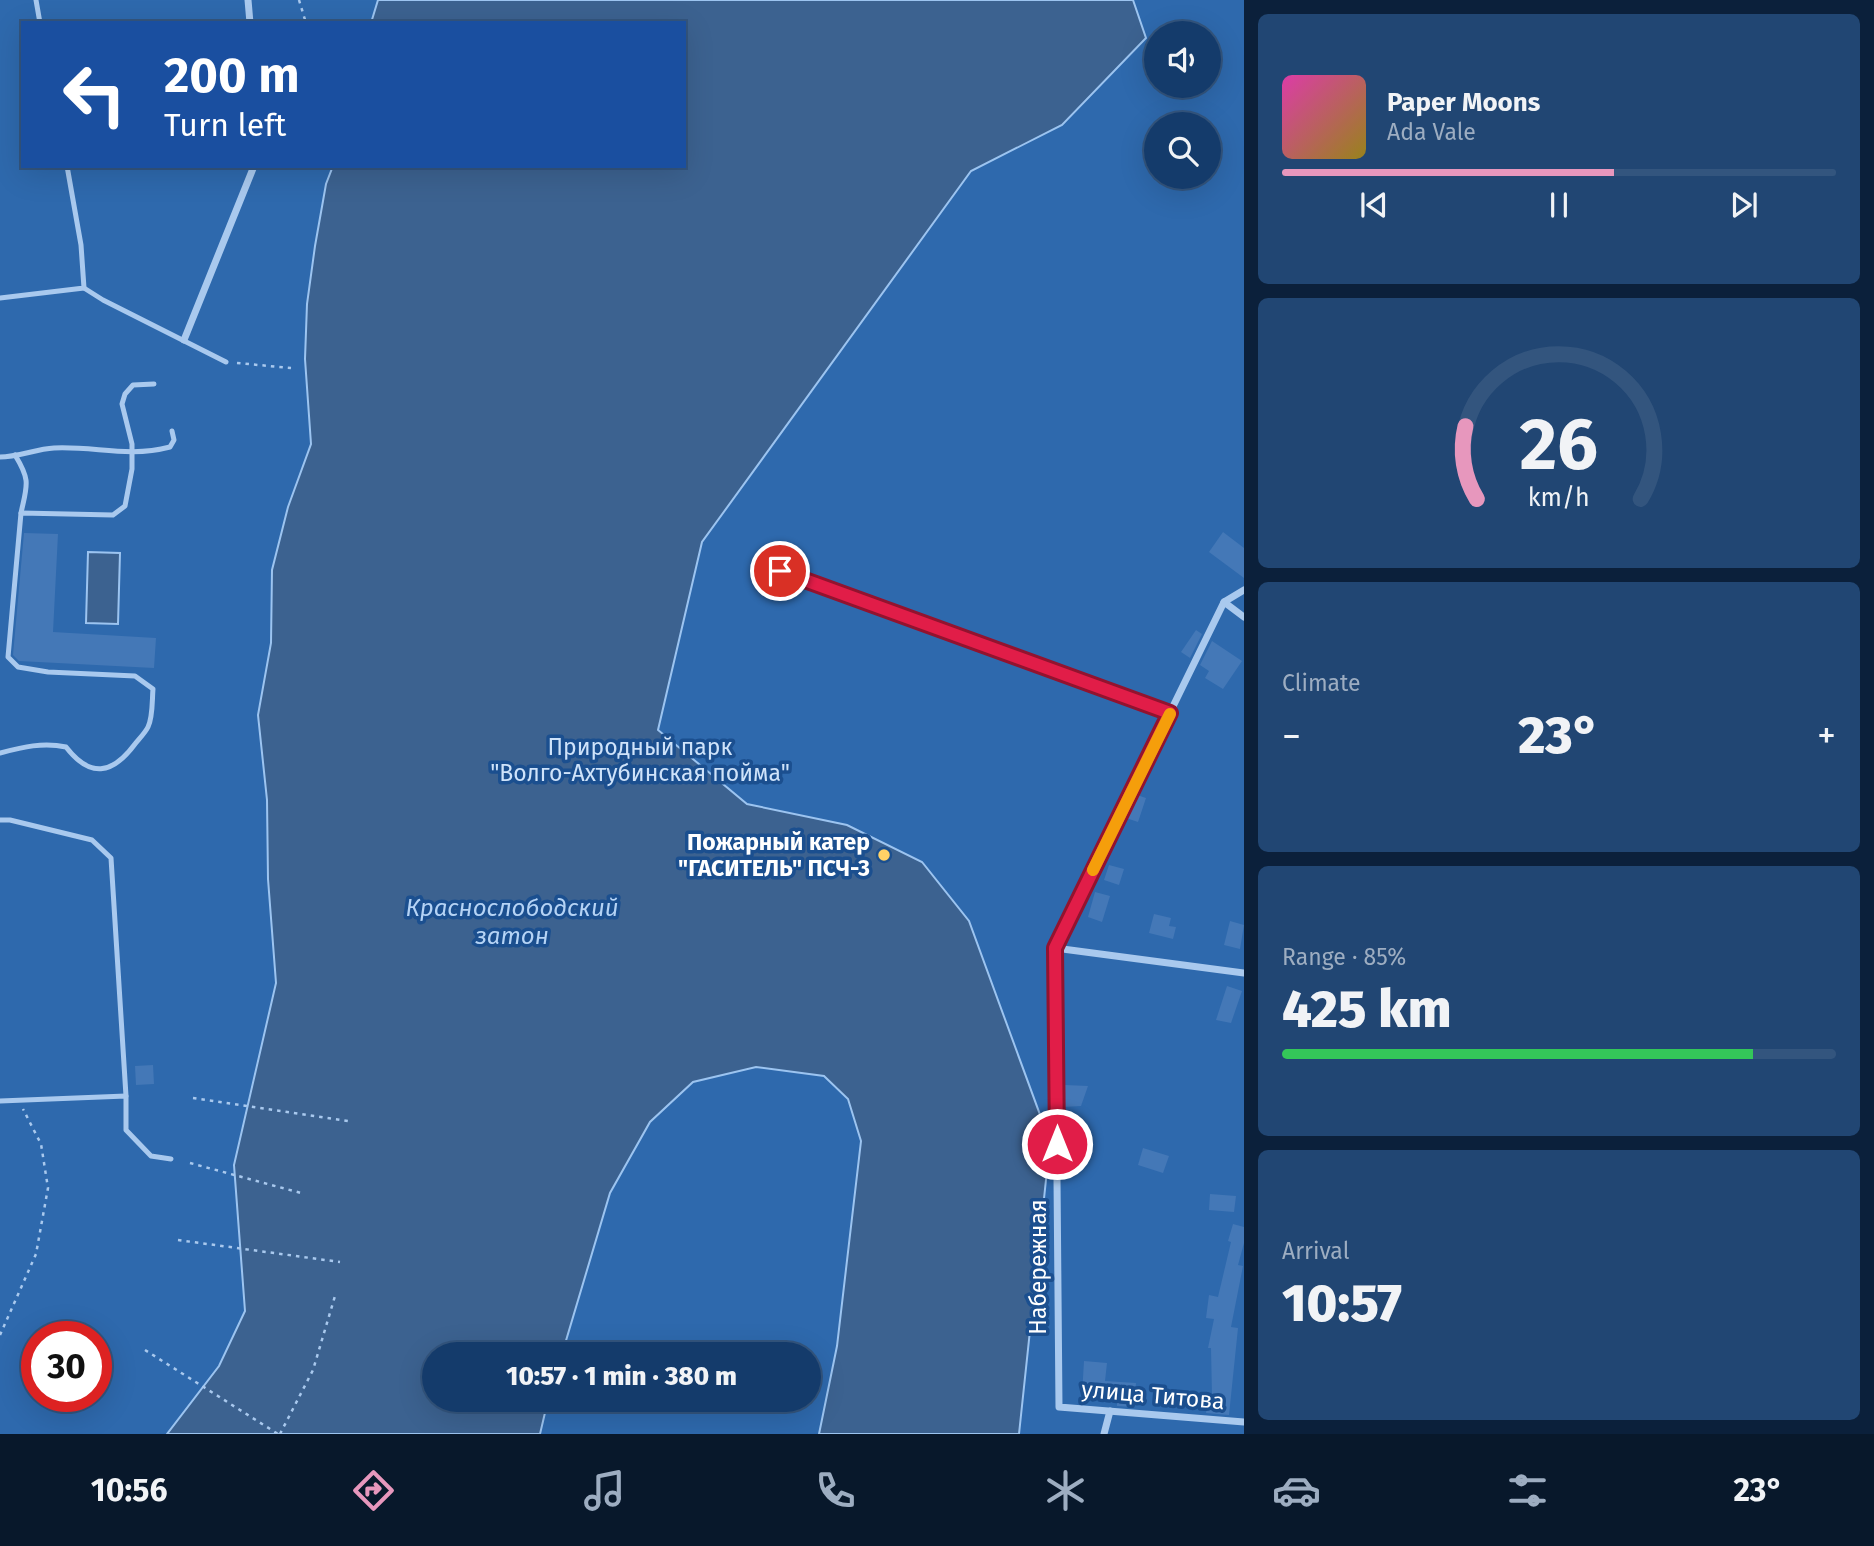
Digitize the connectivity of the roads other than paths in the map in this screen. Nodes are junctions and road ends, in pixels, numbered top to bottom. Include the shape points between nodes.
1 (36, 0) edge
2 (248, 0) edge
3 (40, 21) edge
4 (250, 21) edge
5 (66, 168) edge
6 (253, 168) edge
7 (84, 288) junction
8 (0, 298) edge
9 (184, 340) junction
10 (226, 362) road end
11 (154, 384) dead end
12 (172, 431) dead end
13 (132, 453) junction
14 (15, 455) junction
15 (0, 457) edge
16 (21, 513) junction
17 (780, 571) dead end
18 (1244, 590) edge
19 (1224, 602) junction
20 (1244, 617) edge
21 (1170, 713) junction
22 (0, 753) edge
23 (0, 820) edge
24 (1055, 948) junction
25 (1244, 973) edge
26 (125, 1096) junction
27 (0, 1101) edge
28 (171, 1158) dead end
29 (1059, 1406) joint
30 (1110, 1411) junction
31 (1244, 1422) edge
32 (1104, 1434) edge

1 - 3 lane
2 - 4 street
5 - 7 lane
6 - 9 street
7 - 8 lane
7 - 9 lane
9 - 10 lane
11 - 13 lane via 133,385 125,394 122,404
12 - 13 lane via 170,447
13 - 14 lane via 55,448
13 - 16 lane via 125,506 113,515
14 - 15 lane
14 - 16 lane via 28,482
16 - 22 lane via 8,656 18,667 48,672 135,676 153,689 149,725 126,756 105,770 87,768 66,747 51,744
17 - 21 lane
18 - 19 street
19 - 20 street
19 - 21 street, Набережная
21 - 24 street, Набережная
23 - 26 lane via 92,840 111,858
24 - 25 street
24 - 29 street, Набережная
26 - 27 lane
26 - 28 lane via 126,1130 151,1156
29 - 30 street, улица Титова
30 - 31 street, улица Титова
30 - 32 street

